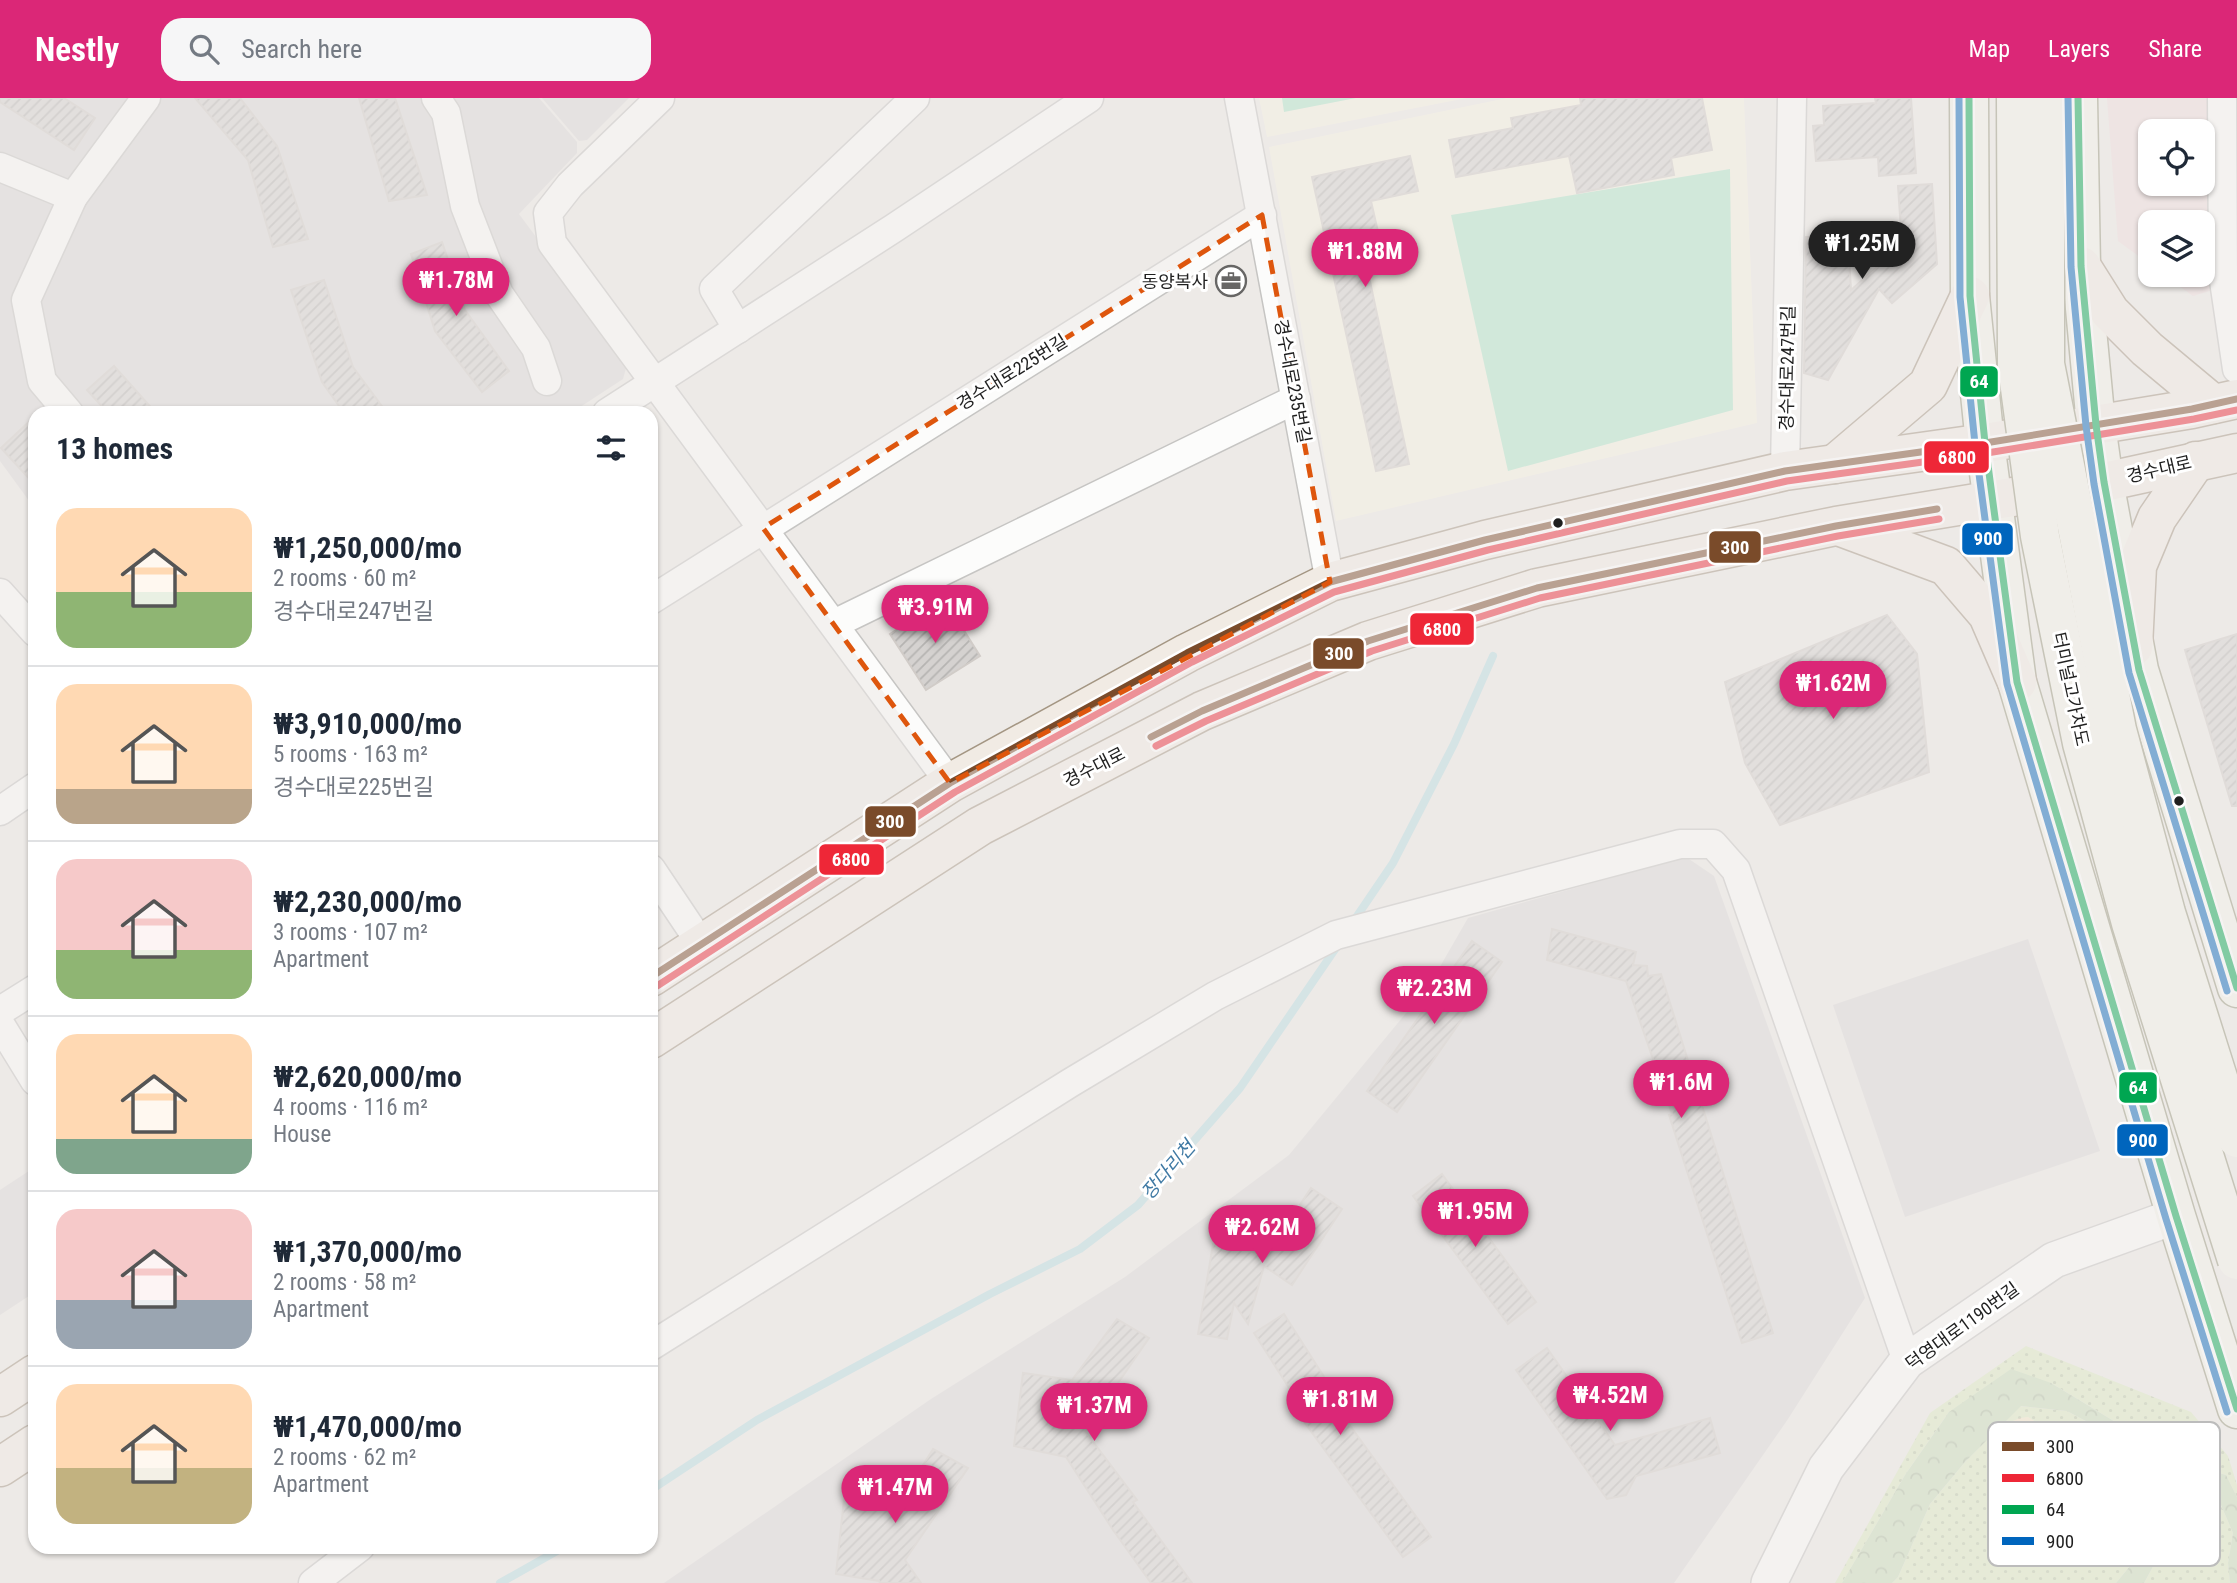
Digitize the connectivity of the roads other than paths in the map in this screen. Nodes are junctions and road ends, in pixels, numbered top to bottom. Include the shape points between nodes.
1 (146, 98) edge
2 (436, 98) edge
3 (660, 98) edge
4 (915, 98) edge
5 (1089, 98) edge
6 (1239, 98) edge
7 (1792, 98) edge
8 (1969, 98) edge
9 (2016, 98) edge
10 (2045, 98) edge
11 (2078, 98) edge
12 (2222, 98) edge
13 (0, 167) edge
14 (73, 197) junction
15 (1262, 215) junction
16 (2230, 228) edge
17 (2081, 266) junction
18 (1970, 296) junction
19 (738, 329) junction
20 (2237, 369) edge
21 (547, 381) dead end
22 (656, 382) junction
23 (1297, 399) junction
24 (2225, 402) edge
25 (63, 406) edge
26 (618, 406) edge
27 (2096, 425) junction
28 (1985, 443) junction
29 (2237, 453) edge
30 (2196, 461) junction
31 (1835, 464) junction
32 (1785, 471) junction
33 (2104, 482) junction
34 (1992, 500) junction
35 (1836, 526) junction
36 (763, 528) junction
37 (1331, 582) junction
38 (0, 593) edge
39 (658, 596) edge
40 (28, 624) edge
41 (834, 624) junction
42 (2133, 647) junction
43 (2017, 682) junction
44 (950, 783) junction
45 (28, 792) edge
46 (0, 811) edge
47 (658, 879) edge
48 (702, 945) junction
49 (658, 973) edge
50 (2237, 988) edge
51 (28, 993) edge
52 (0, 1011) edge
53 (0, 1024) edge
54 (658, 1034) edge
55 (28, 1070) edge
56 (2237, 1138) edge
57 (2176, 1216) junction
58 (2237, 1261) edge
59 (658, 1342) edge
60 (1907, 1361) junction
61 (28, 1379) edge
62 (0, 1397) edge
63 (2237, 1409) edge
64 (28, 1449) edge
65 (0, 1467) edge
66 (351, 1554) edge
67 (313, 1583) edge
68 (1769, 1583) edge

1 - 14 street
2 - 21 street via 446,113 465,206 499,294 536,348
3 - 22 street via 570,185 548,214 552,243
4 - 19 street via 713,289
5 - 19 street
6 - 15 street, 경수대로235번길
7 - 32 street, 경수대로247번길
8 - 18 main road
9 - 58 main road, 터미널고가차도, bridge via 2017,366 2043,549 2082,743 2131,923
10 - 56 main road, 터미널고가차도, bridge via 2045,364 2117,730 2166,913
11 - 17 main road
12 - 16 street
13 - 14 street
14 - 25 street via 26,300 42,381
15 - 23 street, 경수대로235번길
15 - 36 street, 경수대로225번길
16 - 20 street via 2223,274
17 - 24 main road via 2110,312 2147,349
17 - 27 main road
18 - 28 main road
18 - 31 main road via 1928,385
19 - 22 street
22 - 26 street
22 - 36 street
23 - 37 street, 경수대로235번길
23 - 41 street
24 - 27 main road
27 - 28 main road
27 - 33 main road
28 - 31 main road
28 - 34 main road
29 - 30 main road, 경수대로
30 - 33 main road, 경수대로
30 - 42 main road via 2157,518 2137,566
31 - 32 main road
32 - 37 main road via 1485,540
33 - 34 main road, 경수대로
33 - 42 main road
34 - 35 main road, 경수대로
34 - 43 main road
35 - 43 main road via 1946,566 1988,615
35 - 54 main road, 경수대로 via 1537,587 1368,641 1202,711 980,826
36 - 39 street, 경수대로225번길
36 - 41 street
37 - 44 main road via 1187,653
38 - 40 street
41 - 44 street
42 - 50 main road
43 - 57 main road
44 - 48 main road
45 - 46 street
47 - 48 street
48 - 49 main road
51 - 52 street
53 - 55 street
57 - 60 street, 덕영대로1190번길 via 2054,1260
57 - 63 main road
59 - 60 street via 1070,1083 1216,996 1336,936 1680,845 1713,844 1736,870
60 - 68 street, 덕영대로1190번길 via 1826,1468
61 - 62 main road
64 - 65 main road
66 - 67 street

